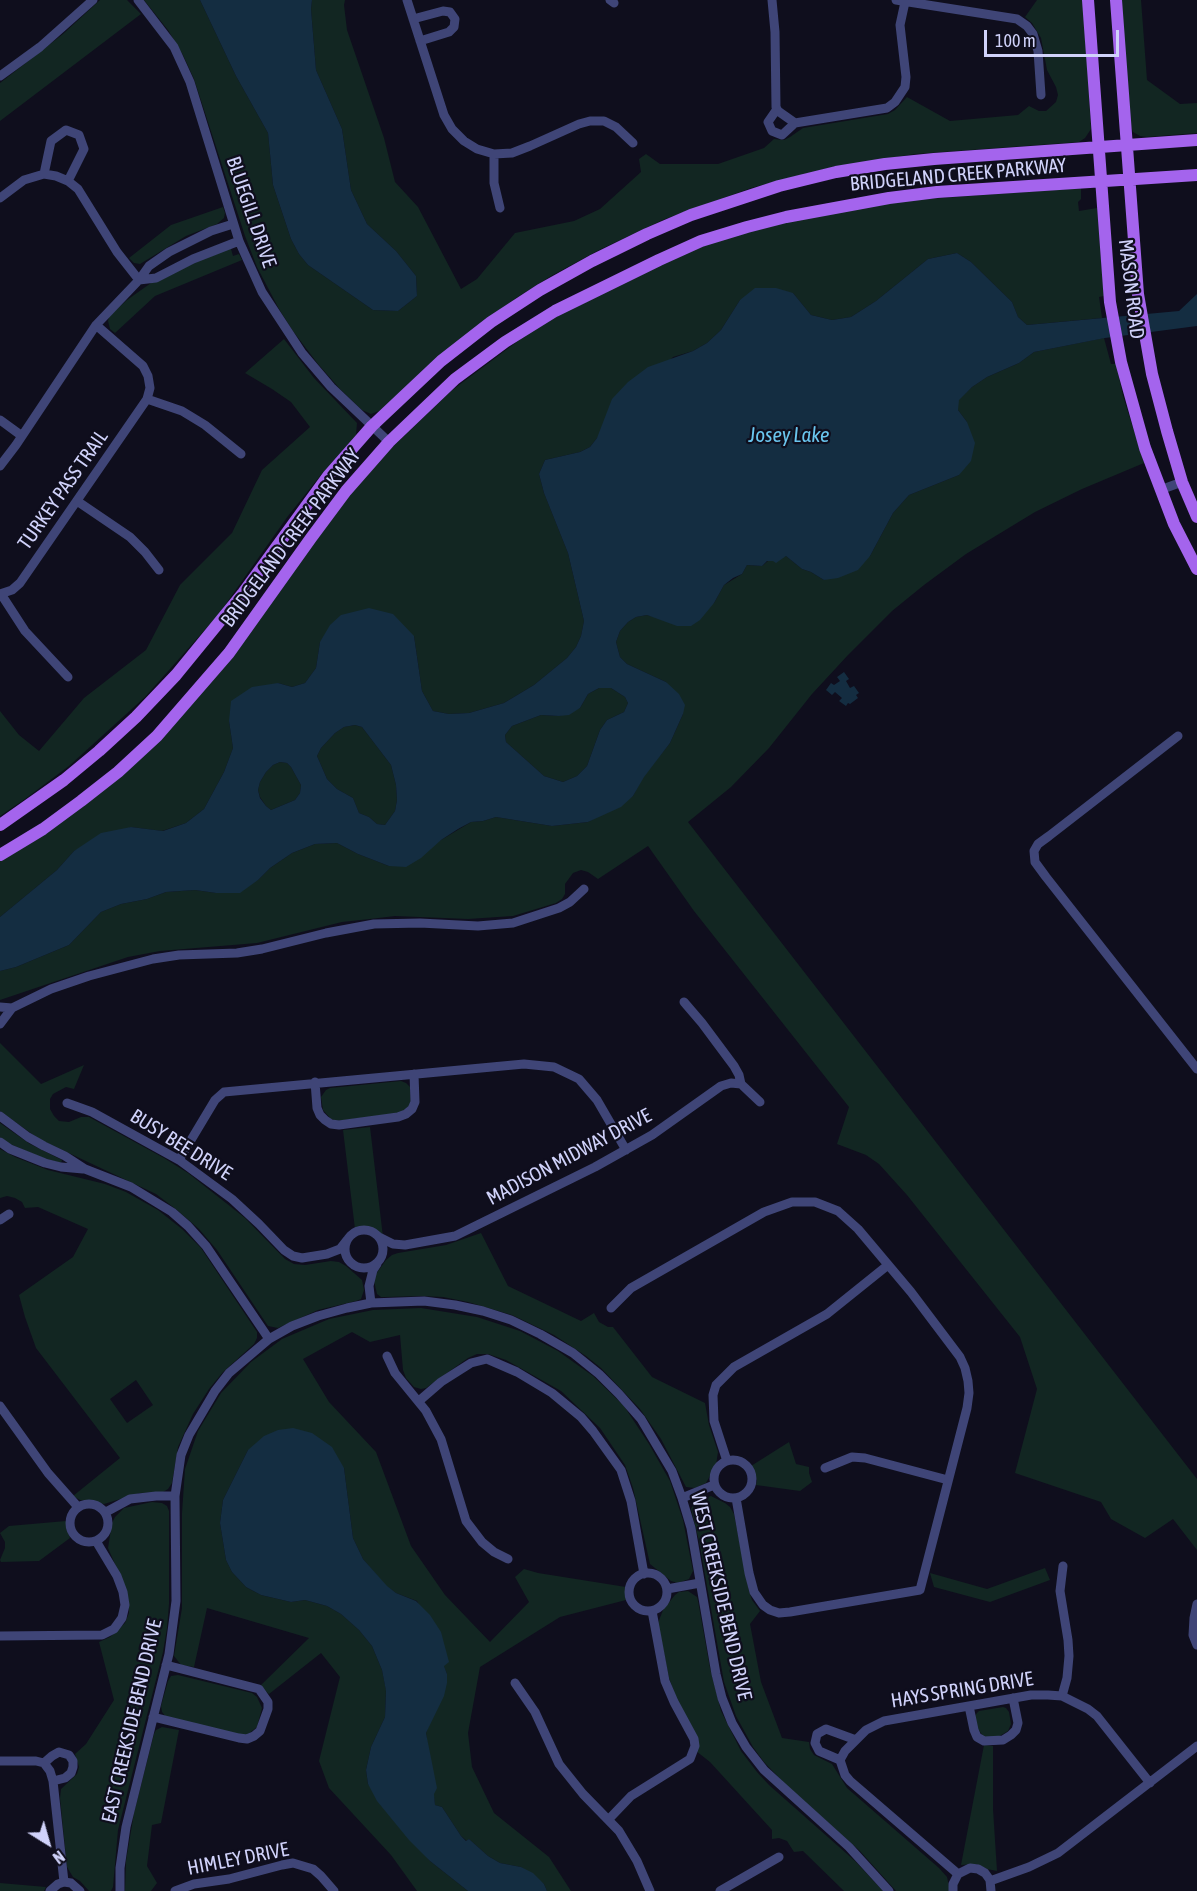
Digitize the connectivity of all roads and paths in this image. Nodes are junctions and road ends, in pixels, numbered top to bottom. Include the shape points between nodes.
1 (93, 0) edge
2 (138, 0) edge
3 (407, 0) edge
4 (772, 0) edge
5 (1088, 0) edge
6 (1116, 0) edge
7 (900, 1) edge
8 (413, 19) junction
9 (420, 41) junction
10 (0, 76) edge
11 (1041, 95) dead end
12 (777, 109) junction
13 (795, 123) junction
14 (1197, 140) edge
15 (633, 142) dead end
16 (1128, 145) junction
17 (1098, 147) junction
18 (494, 154) junction
19 (44, 174) junction
20 (1197, 175) edge
21 (1130, 179) junction
22 (68, 181) junction
23 (1100, 182) junction
24 (0, 198) edge
25 (500, 208) dead end
26 (233, 224) junction
27 (239, 241) junction
28 (139, 280) junction
29 (96, 325) junction
30 (147, 399) junction
31 (0, 420) edge
32 (372, 426) junction
33 (22, 436) junction
34 (389, 442) junction
35 (0, 448) edge
36 (9, 454) junction
37 (241, 454) dead end
38 (0, 466) edge
39 (1182, 482) junction
40 (1160, 490) junction
41 (77, 501) junction
42 (1197, 517) edge
43 (1197, 569) edge
44 (159, 570) dead end
45 (1, 594) edge
46 (68, 677) dead end
47 (1178, 736) dead end
48 (0, 825) edge
49 (0, 855) edge
50 (584, 889) dead end
51 (684, 1002) dead end
52 (0, 1007) edge
53 (12, 1008) junction
54 (0, 1024) edge
55 (1197, 1069) edge
56 (414, 1074) junction
57 (315, 1082) junction
58 (741, 1084) junction
59 (760, 1102) dead end
60 (67, 1103) dead end
61 (0, 1116) edge
62 (0, 1142) edge
63 (626, 1150) junction
64 (179, 1160) junction
65 (85, 1169) junction
66 (9, 1214) dead end
67 (0, 1220) edge
68 (379, 1237) junction
69 (347, 1240) junction
70 (405, 1245) junction
71 (327, 1254) junction
72 (379, 1262) junction
73 (352, 1265) junction
74 (888, 1265) junction
75 (369, 1286) junction
76 (371, 1303) junction
77 (611, 1308) dead end
78 (268, 1339) junction
79 (387, 1356) dead end
80 (418, 1401) junction
81 (0, 1406) edge
82 (727, 1461) junction
83 (825, 1468) dead end
84 (948, 1480) junction
85 (714, 1485) junction
86 (175, 1496) junction
87 (682, 1498) junction
88 (736, 1498) junction
89 (78, 1507) junction
90 (106, 1512) junction
91 (96, 1541) junction
92 (508, 1559) dead end
93 (1063, 1566) dead end
94 (644, 1574) junction
95 (700, 1583) junction
96 (667, 1589) junction
97 (1197, 1604) edge
98 (652, 1611) junction
99 (0, 1636) edge
100 (1197, 1645) edge
101 (166, 1665) junction
102 (515, 1683) dead end
103 (1062, 1696) junction
104 (1013, 1698) junction
105 (969, 1706) junction
106 (153, 1717) junction
107 (856, 1740) junction
108 (1197, 1746) edge
109 (840, 1760) junction
110 (0, 1761) edge
111 (47, 1767) junction
112 (53, 1781) junction
113 (1150, 1783) junction
114 (609, 1819) junction
115 (779, 1857) dead end
116 (958, 1874) junction
117 (64, 1882) junction
118 (990, 1886) edge
119 (50, 1891) edge
120 (80, 1891) edge
121 (120, 1891) edge
122 (176, 1891) edge
123 (334, 1891) edge
124 (650, 1891) edge
125 (720, 1891) edge
126 (890, 1891) edge
127 (953, 1891) edge

1 - 10 street
2 - 26 street, BLUEGILL DRIVE via 174,47 190,82
3 - 8 street
4 - 12 street
5 - 17 main road, MASON ROAD
6 - 16 main road, MASON ROAD
7 - 11 street via 1017,19 1033,34
7 - 13 street via 906,77 901,95 887,108
8 - 9 street
8 - 9 street via 442,11 450,12 455,19 449,32
9 - 18 street via 452,129 470,145
12 - 13 street
12 - 13 street via 768,122 772,131 782,135
14 - 16 main road, BRIDGELAND CREEK PARKWAY
15 - 18 street via 604,121 590,121 512,153
16 - 17 main road, BRIDGELAND CREEK PARKWAY
16 - 21 main road, MASON ROAD
17 - 23 main road, MASON ROAD
17 - 32 main road, BRIDGELAND CREEK PARKWAY via 934,159 836,172 691,215 540,290 441,361
18 - 25 street via 494,183
19 - 22 street
19 - 22 street via 51,141 66,130 79,135 84,149
19 - 24 street via 24,180
20 - 21 main road, BRIDGELAND CREEK PARKWAY
21 - 23 main road, BRIDGELAND CREEK PARKWAY
21 - 39 main road, MASON ROAD via 1138,294 1149,356
22 - 28 street via 78,189
23 - 34 main road, BRIDGELAND CREEK PARKWAY via 889,198 786,217 701,242 565,306 505,342 456,379
23 - 40 main road, MASON ROAD via 1110,302 1121,362 1144,448
26 - 27 street, BLUEGILL DRIVE
26 - 28 street via 169,252 149,266
27 - 28 street via 156,278
27 - 32 street, BLUEGILL DRIVE via 262,292 302,353
28 - 29 street
29 - 30 street via 143,366 150,388
29 - 33 street
30 - 37 street via 182,411
30 - 41 street, TURKEY PASS TRAIL
31 - 33 street
32 - 34 street, BLUEGILL DRIVE
32 - 48 main road, BRIDGELAND CREEK PARKWAY via 328,476 216,628 168,683 99,751
33 - 36 street
34 - 49 main road, BRIDGELAND CREEK PARKWAY via 332,510 229,653 157,736 81,801
35 - 36 street
36 - 38 street
39 - 40 street
39 - 42 main road, MASON ROAD
40 - 43 main road, MASON ROAD
41 - 44 street via 130,537
41 - 45 street, TURKEY PASS TRAIL via 20,583
45 - 46 street via 25,631
47 - 55 street via 1038,844 1034,852 1035,862 1046,877
50 - 53 street via 559,908 513,923 374,924 262,949 179,955 124,965 51,989
51 - 58 street via 734,1066
52 - 53 street
53 - 54 street
56 - 57 street
56 - 57 street via 415,1102 406,1114 339,1125 324,1120 320,1114
56 - 63 street via 524,1064 554,1067 588,1088
57 - 64 street via 224,1092 215,1100
58 - 59 street
58 - 63 street, MADISON MIDWAY DRIVE via 721,1086
60 - 64 street, BUSY BEE DRIVE via 92,1112
61 - 65 street via 28,1137
62 - 65 street via 45,1163
63 - 70 street, MADISON MIDWAY DRIVE via 462,1233 444,1240
64 - 71 street, BUSY BEE DRIVE via 232,1199 287,1253 302,1258
65 - 78 street via 138,1191 189,1226 220,1265
66 - 67 street
68 - 69 street via 362,1230
68 - 70 street, MADISON MIDWAY DRIVE
68 - 72 street via 383,1248
69 - 71 street via 340,1249
69 - 73 street via 345,1252
70 - 72 street, MADISON MIDWAY DRIVE
71 - 73 street, BUSY BEE DRIVE
72 - 73 street via 366,1269
72 - 75 street
73 - 75 street
74 - 77 street via 838,1211 814,1202 792,1202 764,1212 641,1282
74 - 82 street via 827,1314 734,1367 716,1385 714,1420
74 - 84 street via 965,1368 967,1408
75 - 76 street
76 - 78 street, WEST CREEKSIDE BEND DRIVE via 318,1316
76 - 87 street, WEST CREEKSIDE BEND DRIVE via 424,1301 483,1311 511,1320 573,1353 613,1387 641,1419 672,1471
78 - 86 street, EAST CREEKSIDE BEND DRIVE via 214,1391 181,1455
79 - 80 street via 395,1373
80 - 92 street via 441,1439 466,1521 482,1542
80 - 94 street via 441,1382 487,1359 552,1393 587,1424 621,1470 631,1501
81 - 89 street
82 - 85 street via 717,1468
82 - 88 street via 746,1465 752,1479 746,1494
83 - 84 street via 852,1457 865,1458
84 - 88 street via 920,1590 790,1612 770,1610 754,1592
85 - 87 street
85 - 88 street via 723,1496
86 - 90 street via 130,1499
86 - 101 street, EAST CREEKSIDE BEND DRIVE via 176,1601
87 - 95 street, WEST CREEKSIDE BEND DRIVE
89 - 90 street via 93,1503
89 - 91 street via 70,1518 72,1532 83,1541
90 - 91 street via 108,1529
91 - 99 street via 123,1592 122,1618 114,1629 102,1635
93 - 103 street via 1060,1591 1069,1656
94 - 96 street via 656,1575
94 - 98 street via 632,1582 629,1596 638,1608
95 - 96 street
95 - 126 street, WEST CREEKSIDE BEND DRIVE via 722,1698 746,1747 764,1770 849,1847
96 - 98 street via 664,1603
97 - 100 street
98 - 114 street via 665,1681 695,1746 690,1759 631,1796
101 - 106 street, EAST CREEKSIDE BEND DRIVE
101 - 106 street via 259,1689 265,1695 268,1709 260,1731 247,1739
102 - 114 street via 535,1712 559,1764
103 - 104 street, HAYS SPRING DRIVE
103 - 113 street, HAYS SPRING DRIVE via 1097,1716
104 - 105 street, HAYS SPRING DRIVE
104 - 105 street via 1018,1723 1016,1730 1003,1740 977,1737
105 - 107 street, HAYS SPRING DRIVE via 884,1721
106 - 121 street, EAST CREEKSIDE BEND DRIVE via 126,1827
107 - 109 street, HAYS SPRING DRIVE
107 - 109 street via 826,1729 818,1734 815,1743 819,1751
108 - 113 street
109 - 116 street via 850,1781
110 - 111 street via 36,1761
111 - 112 street
111 - 112 street via 59,1752 73,1761 71,1773
112 - 117 street
113 - 118 street via 1058,1853
114 - 124 street via 629,1845
115 - 125 street
116 - 118 street via 978,1869 985,1873
116 - 127 street
117 - 119 street
117 - 120 street
122 - 123 street, HIMLEY DRIVE via 293,1863 313,1869

